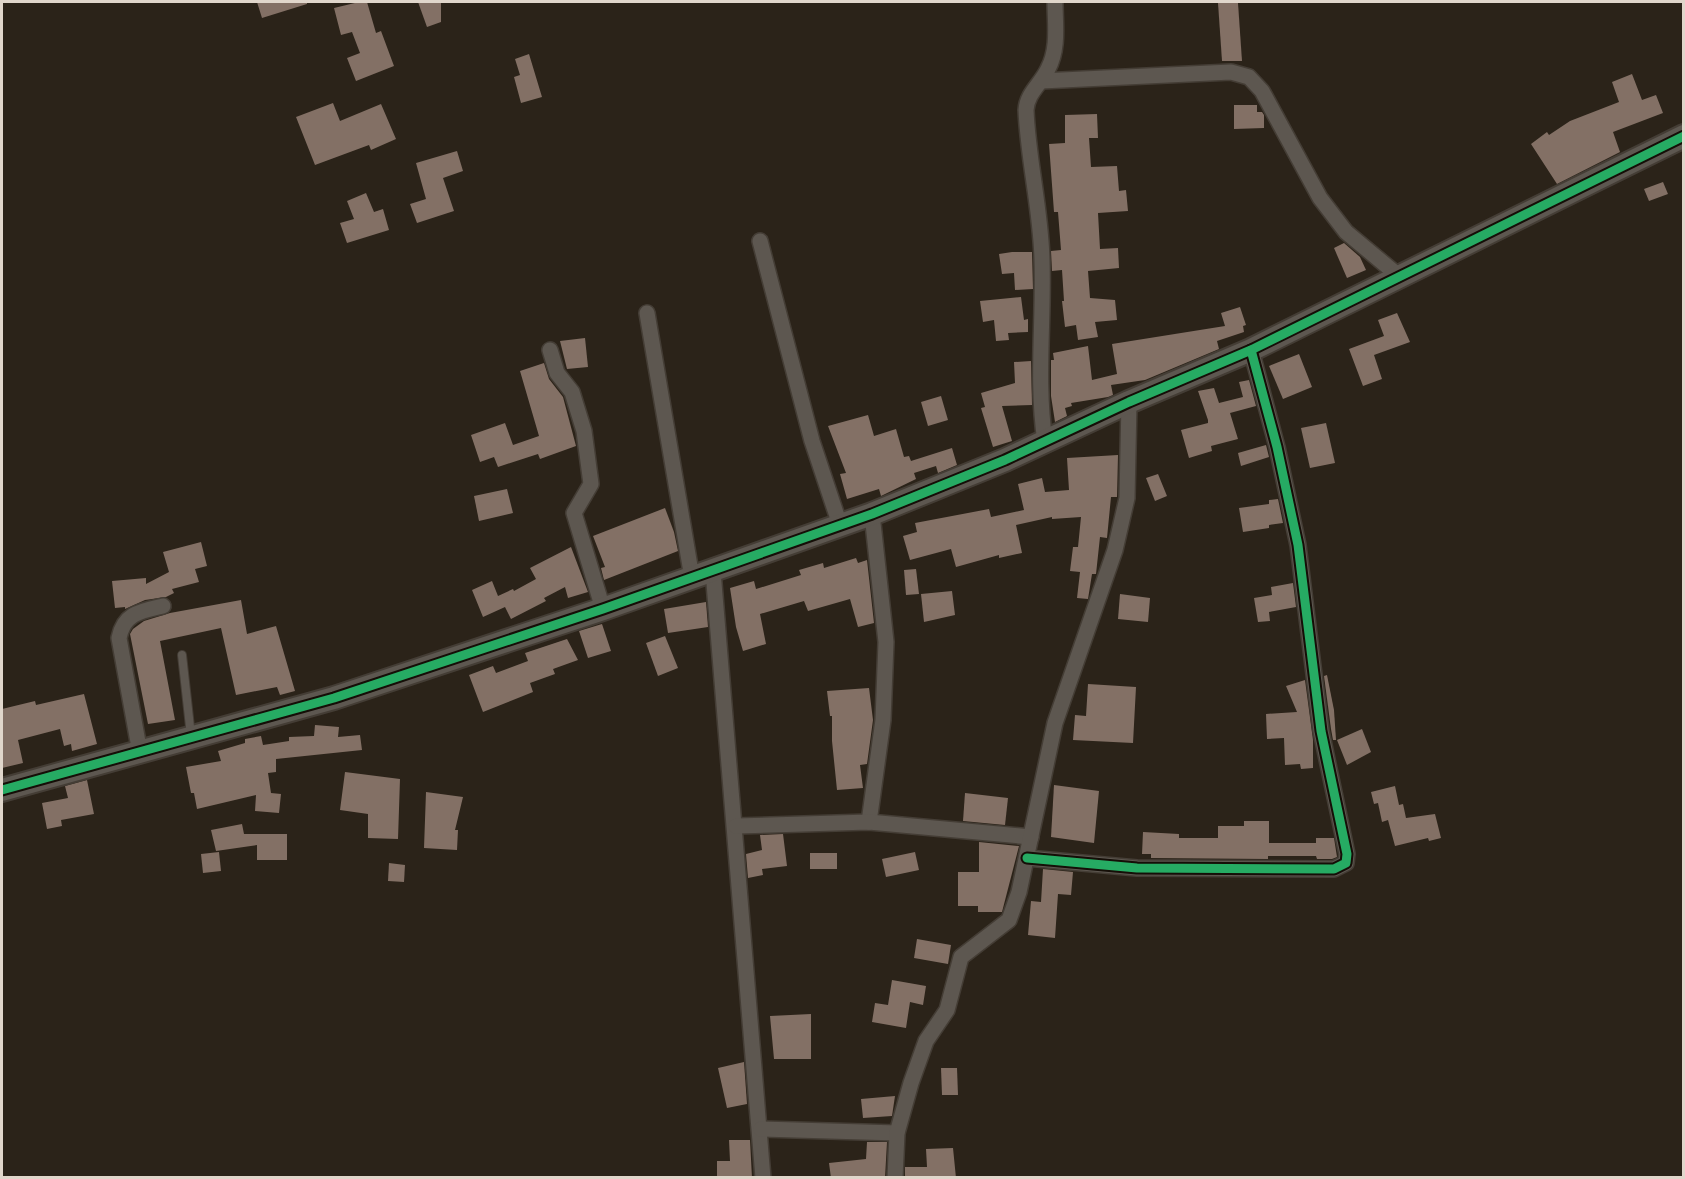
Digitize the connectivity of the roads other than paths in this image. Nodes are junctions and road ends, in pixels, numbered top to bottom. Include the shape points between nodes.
1 (1055, 2) edge
2 (1041, 81) junction
3 (1683, 136) edge
4 (760, 241) dead end
5 (1400, 277) junction
6 (646, 313) dead end
7 (550, 350) dead end
8 (1251, 350) junction
9 (1129, 402) junction
10 (1045, 442) junction
11 (872, 514) junction
12 (840, 525) junction
13 (713, 570) junction
14 (692, 578) junction
15 (163, 606) dead end
16 (603, 609) junction
17 (182, 655) dead end
18 (191, 738) junction
19 (140, 753) junction
20 (2, 790) edge
21 (869, 822) junction
22 (736, 826) junction
23 (1031, 837) junction
24 (1026, 858) junction
25 (761, 1129) junction
26 (897, 1133) junction
27 (763, 1178) edge
28 (895, 1178) edge

1 - 2 street via 1053,57
2 - 5 street via 1231,72 1249,77 1262,91 1320,198 1346,232
2 - 10 street via 1029,96 1026,110 1042,258 1039,387
3 - 5 street
4 - 12 street via 812,441
5 - 8 street
6 - 14 street
7 - 16 street via 557,374 572,392 584,431 591,484 574,513
8 - 9 street
8 - 24 street via 1298,544 1313,678 1346,863 1334,869 1137,868
9 - 10 street
9 - 23 street via 1127,498 1109,570 1055,723
10 - 11 street
11 - 12 street
11 - 21 street via 886,642 882,720
12 - 13 street
13 - 14 street
13 - 22 street
14 - 16 street
15 - 19 street via 131,615 119,638
16 - 18 street via 334,698
17 - 18 lane
18 - 19 street
19 - 20 street
21 - 22 street
21 - 23 street
22 - 25 street
23 - 24 street
24 - 26 street via 1009,920 961,957 947,1010 926,1041
25 - 26 street
25 - 27 street
26 - 28 street

